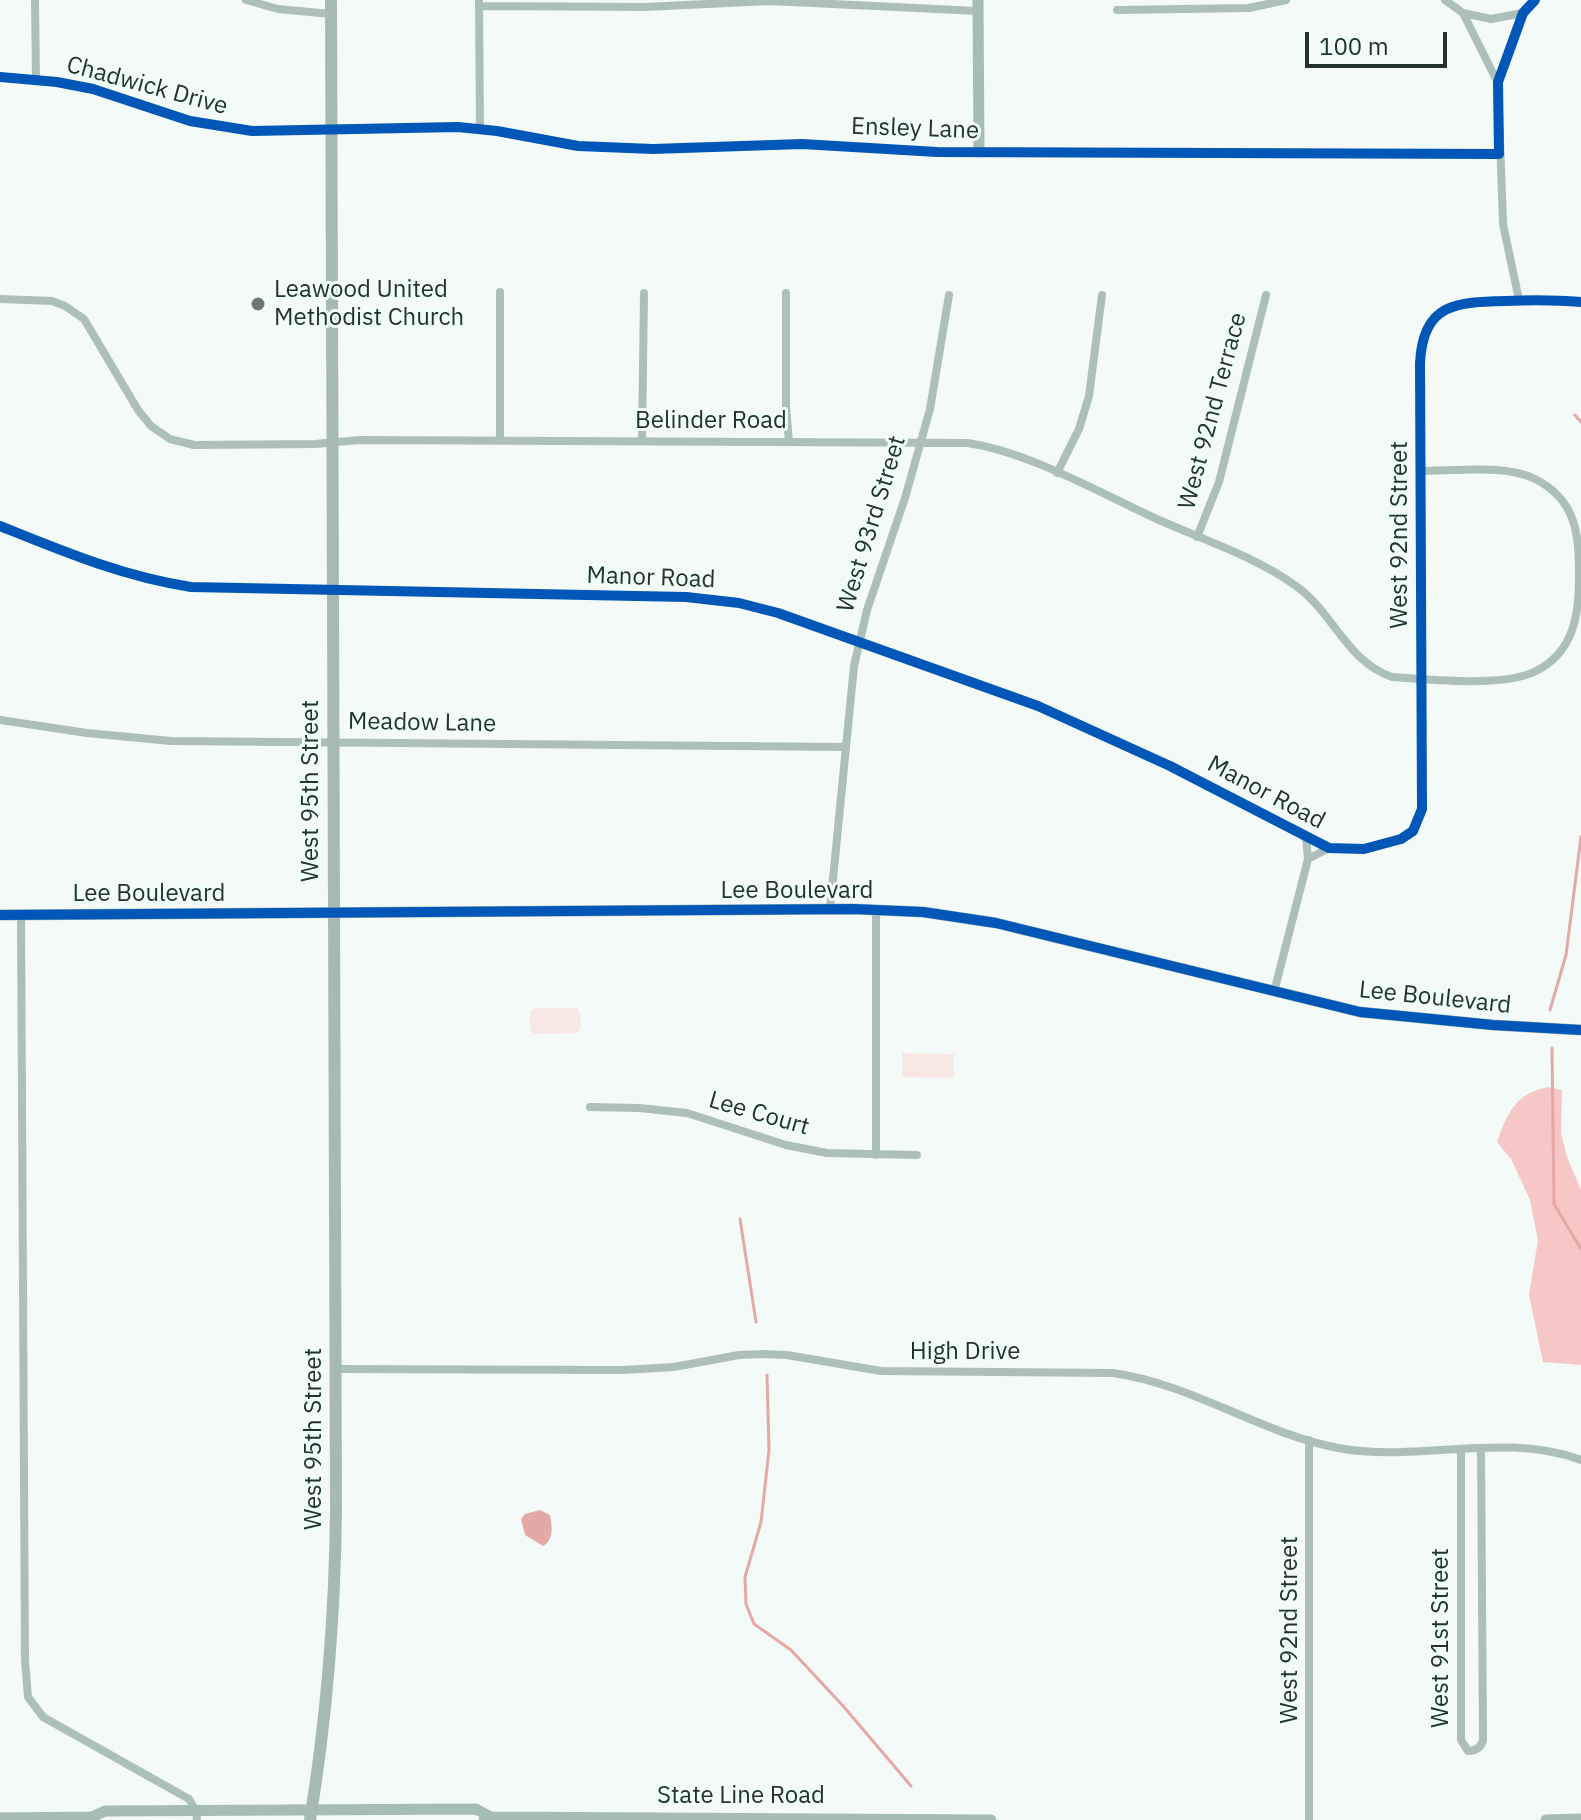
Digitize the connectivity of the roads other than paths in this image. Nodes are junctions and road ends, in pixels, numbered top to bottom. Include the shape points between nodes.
1 (35, 0) edge
2 (246, 0) edge
3 (331, 0) edge
4 (1286, 0) edge
5 (1445, 0) edge
6 (1535, 0) edge
7 (479, 3) edge
8 (978, 6) edge
9 (1117, 10) dead end
10 (1463, 13) junction
11 (1523, 13) junction
12 (331, 14) junction
13 (0, 77) edge
14 (36, 79) junction
15 (1498, 82) junction
16 (332, 128) junction
17 (480, 129) junction
18 (979, 152) junction
19 (1499, 154) junction
20 (500, 292) dead end
21 (644, 293) dead end
22 (786, 293) dead end
23 (949, 295) dead end
24 (1102, 295) dead end
25 (1266, 295) dead end
26 (0, 299) edge
27 (1519, 300) junction
28 (1581, 302) edge
29 (500, 441) junction
30 (642, 441) junction
31 (789, 442) junction
32 (921, 442) junction
33 (332, 443) junction
34 (1420, 471) junction
35 (1057, 473) junction
36 (0, 526) edge
37 (1197, 537) junction
38 (332, 591) junction
39 (860, 641) junction
40 (1421, 679) junction
41 (0, 720) edge
42 (333, 742) junction
43 (845, 747) junction
44 (1306, 837) junction
45 (1403, 838) joint
46 (1329, 848) junction
47 (1308, 859) junction
48 (830, 909) junction
49 (876, 910) junction
50 (334, 913) junction
51 (0, 915) edge
52 (21, 915) junction
53 (1274, 992) junction
54 (1581, 1030) edge
55 (590, 1107) dead end
56 (876, 1155) junction
57 (917, 1155) dead end
58 (336, 1369) junction
59 (1309, 1440) junction
60 (1481, 1448) junction
61 (1461, 1450) junction
62 (1581, 1460) edge
63 (196, 1815) edge
64 (310, 1815) edge
65 (0, 1818) edge
66 (487, 1818) edge
67 (66, 1819) edge
68 (95, 1819) edge
69 (1581, 1819) edge
70 (991, 1820) edge
71 (1309, 1820) edge
72 (1546, 1820) edge

1 - 14 street
2 - 12 street
3 - 12 main road, West 95th Street
4 - 9 street via 1249,8
5 - 10 street
6 - 11 street
7 - 8 street via 644,7 813,1
7 - 17 street
8 - 18 street
10 - 11 street via 1491,19
10 - 15 street
11 - 15 street
12 - 16 main road, West 95th Street
13 - 14 street, Chadwick Drive
14 - 16 street, Chadwick Drive via 93,89 225,128
15 - 19 street
16 - 17 street, Ensley Lane
16 - 33 main road, West 95th Street
17 - 18 street, Ensley Lane via 619,149 802,144
18 - 19 street, Ensley Lane
19 - 27 street via 1503,224
20 - 29 street
21 - 30 street
22 - 31 street
23 - 32 street, West 93rd Street
24 - 35 street via 1089,396
25 - 37 street, West 92nd Terrace via 1219,482
26 - 33 street, Belinder Road via 52,301 84,319 138,410 170,439 194,445
27 - 28 street
27 - 34 street, West 92nd Street via 1456,304 1428,325 1421,348
29 - 30 street, Belinder Road
29 - 33 street, Belinder Road
30 - 31 street, Belinder Road
31 - 32 street, Belinder Road
32 - 35 street, Belinder Road via 989,446
32 - 39 street, West 93rd Street
33 - 38 main road, West 95th Street
34 - 40 street, West 92nd Street
34 - 40 street, Belinder Road via 1514,472 1532,477 1566,506 1579,550 1576,624 1548,663 1502,680
35 - 37 street, Belinder Road
36 - 38 street, Manor Road via 162,583
37 - 40 street, Belinder Road via 1298,587 1369,667 1392,677
38 - 39 street, Manor Road via 715,599 778,613
38 - 42 main road, West 95th Street
39 - 43 street, West 93rd Street
39 - 44 street, Manor Road via 1038,706 1157,759
40 - 45 street, West 92nd Street via 1422,809 1413,831
41 - 42 street, Meadow Lane via 171,741
42 - 43 street, Meadow Lane
42 - 50 main road, West 95th Street
43 - 48 street, West 93rd Street
44 - 46 street, Manor Road
44 - 47 street
45 - 46 street, Manor Road via 1364,849
46 - 47 street
47 - 53 street
48 - 49 street, Lee Boulevard
48 - 50 street, Lee Boulevard
49 - 53 street, Lee Boulevard via 996,923
49 - 56 street
50 - 52 street, Lee Boulevard
50 - 58 main road, West 95th Street
51 - 52 street, Lee Boulevard
52 - 63 street via 26,1687 33,1706 53,1724 189,1799
53 - 54 street, Lee Boulevard via 1399,1017
55 - 56 street, Lee Court via 676,1112 786,1145
56 - 57 street, Lee Court
58 - 59 street, High Drive via 647,1370 764,1354 881,1371 1113,1373 1146,1379
58 - 64 main road, West 95th Street via 334,1619
59 - 61 street, High Drive via 1377,1451
59 - 71 street, West 92nd Street
60 - 61 street, High Drive
60 - 61 street, West 91st Street via 1483,1740 1476,1751 1468,1751 1461,1740
60 - 62 street, High Drive via 1552,1450
63 - 64 street, State Line Road
63 - 68 street, State Line Road via 105,1811
64 - 66 street, State Line Road via 476,1809
65 - 67 street, State Line Road
66 - 70 street, State Line Road
67 - 68 street, State Line Road
69 - 72 street

